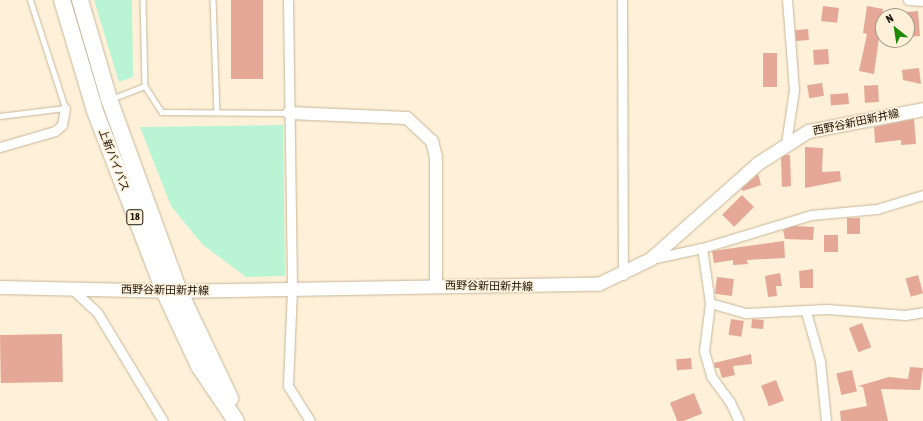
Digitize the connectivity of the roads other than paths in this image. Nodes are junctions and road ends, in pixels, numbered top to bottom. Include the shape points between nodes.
1 (30, 0) edge
2 (62, 0) edge
3 (80, 0) edge
4 (143, 0) edge
5 (213, 0) edge
6 (288, 0) edge
7 (622, 0) edge
8 (787, 0) edge
9 (908, 0) edge
10 (923, 1) edge
11 (145, 86) junction
12 (109, 99) junction
13 (65, 108) junction
14 (923, 109) edge
15 (217, 112) junction
16 (289, 113) junction
17 (0, 116) edge
18 (786, 143) junction
19 (0, 147) edge
20 (923, 195) edge
21 (702, 248) junction
22 (650, 259) junction
23 (624, 275) junction
24 (436, 285) junction
25 (0, 287) edge
26 (71, 288) junction
27 (292, 289) junction
28 (172, 291) junction
29 (710, 304) junction
30 (806, 312) junction
31 (923, 312) edge
32 (163, 421) edge
33 (236, 421) edge
34 (240, 421) edge
35 (310, 421) edge
36 (739, 421) edge
37 (826, 421) edge

1 - 13 lane
2 - 28 highway, 上新バイパス / 18 via 95,111
3 - 12 highway, 上新バイパス / 18
4 - 11 lane
5 - 15 lane
6 - 16 street
7 - 23 street
8 - 18 street via 794,90
9 - 10 street
11 - 12 lane
11 - 15 lane via 162,112
12 - 28 highway, 上新バイパス / 18
13 - 17 lane
13 - 19 street via 62,125 54,131
14 - 18 main road, 西野谷新田新井線 via 844,122 808,131
15 - 16 lane
16 - 24 street via 407,118 432,141 436,157
16 - 27 street
18 - 22 main road, 西野谷新田新井線 via 758,163
20 - 21 street via 877,209 811,215
21 - 22 street
21 - 29 street
22 - 23 main road, 西野谷新田新井線
23 - 24 main road, 西野谷新田新井線 via 578,287
24 - 27 main road, 西野谷新田新井線
25 - 26 main road, 西野谷新田新井線
26 - 28 main road, 西野谷新田新井線
26 - 32 street via 97,312
27 - 28 main road, 西野谷新田新井線
27 - 35 street via 288,386
28 - 33 highway, 上新バイパス / 18 via 199,366
28 - 34 highway, 上新バイパス / 18
29 - 30 street via 746,313
29 - 36 street via 704,351 711,376 730,402
30 - 31 street via 827,309 906,315
30 - 37 street via 820,361

